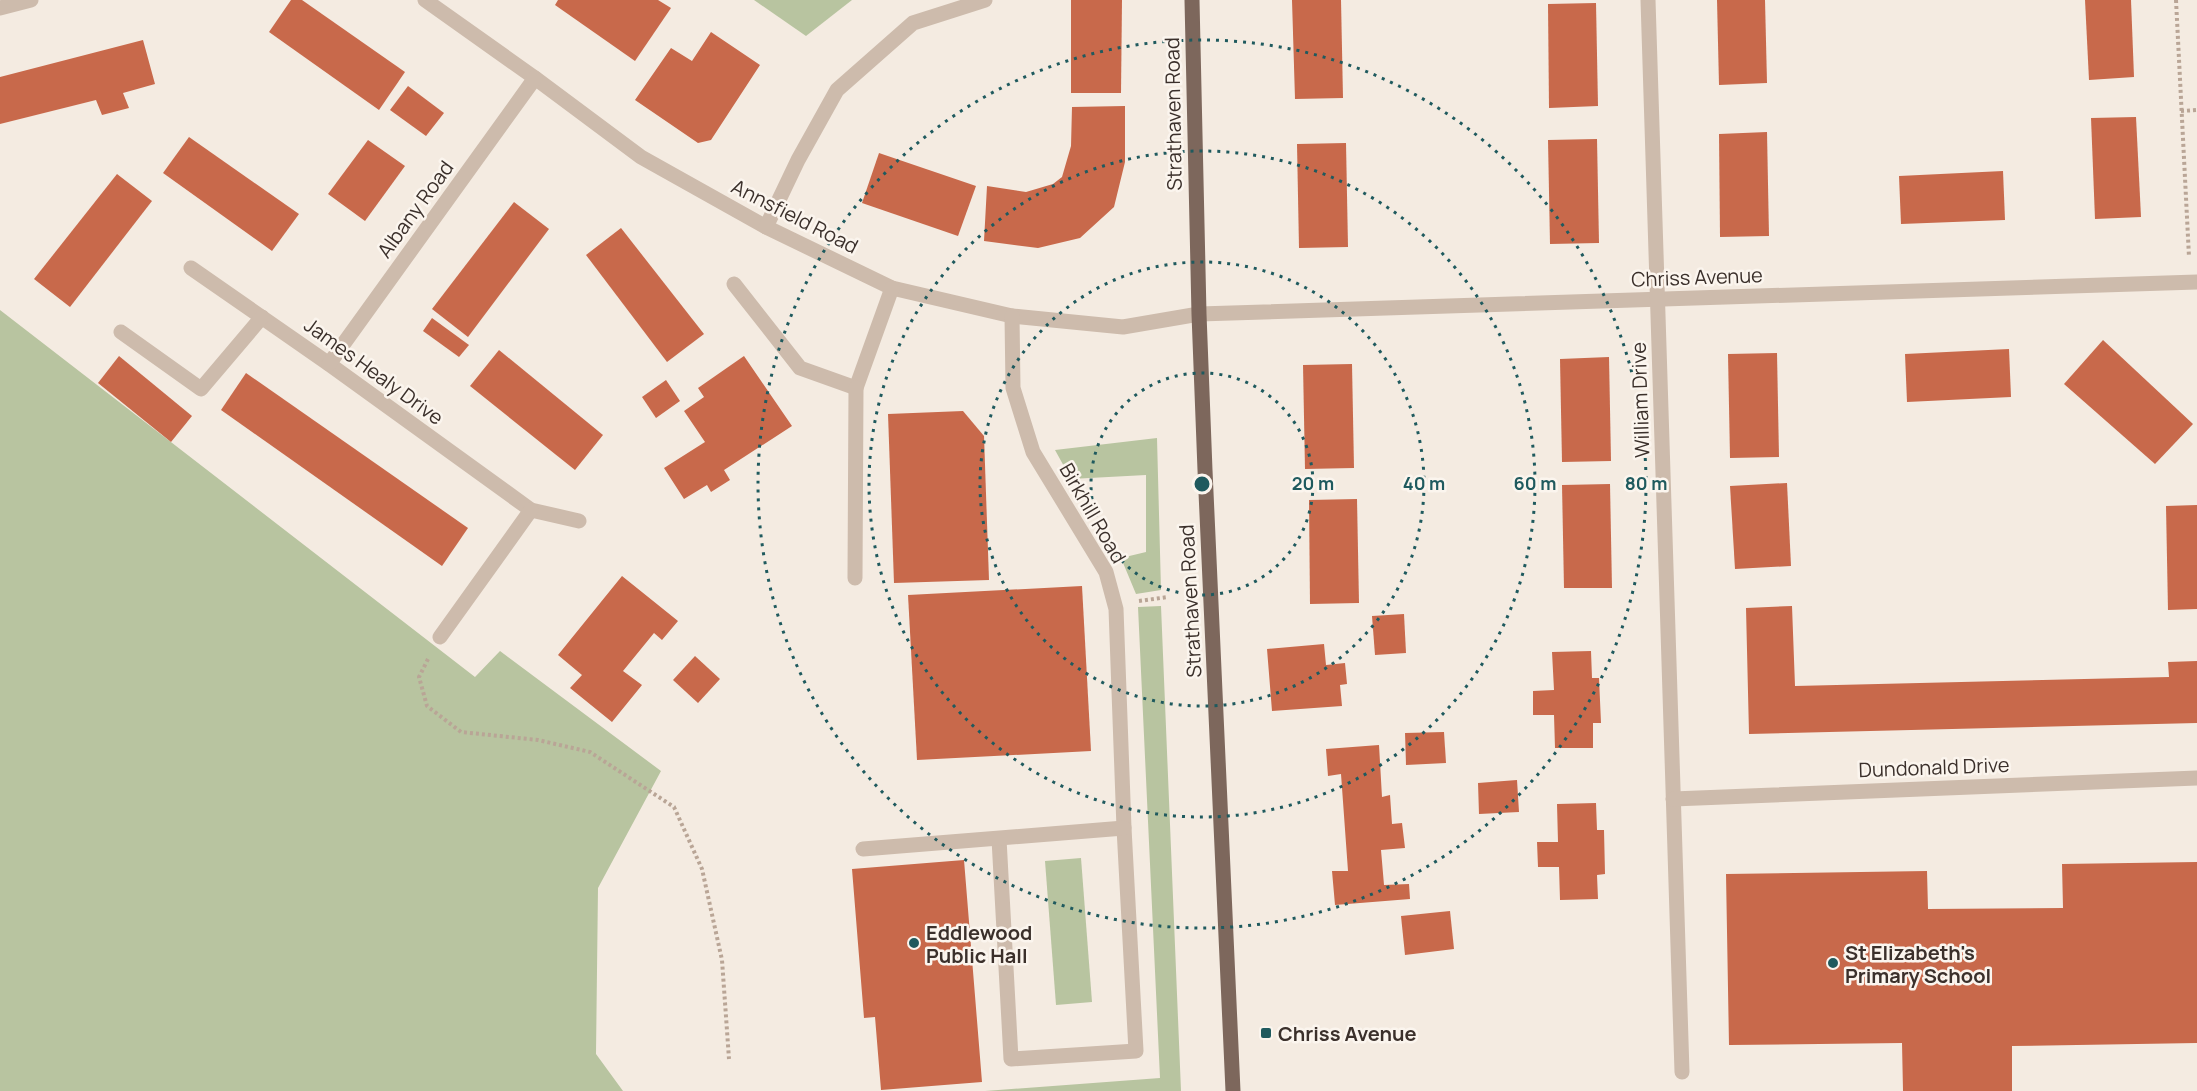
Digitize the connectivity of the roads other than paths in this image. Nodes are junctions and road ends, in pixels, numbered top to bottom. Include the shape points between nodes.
1 (31, 0) edge
2 (425, 0) edge
3 (985, 0) edge
4 (1192, 0) edge
5 (1648, 0) edge
6 (0, 8) edge
7 (535, 78) junction
8 (766, 227) junction
9 (191, 268) dead end
10 (2194, 283) edge
11 (734, 284) dead end
12 (892, 288) junction
13 (1658, 300) junction
14 (1199, 314) junction
15 (1012, 316) junction
16 (262, 317) junction
17 (121, 332) dead end
18 (329, 364) junction
19 (856, 388) junction
20 (531, 510) junction
21 (579, 521) dead end
22 (855, 578) dead end
23 (440, 637) road end
24 (2197, 778) edge
25 (1673, 799) junction
26 (1124, 828) junction
27 (999, 839) junction
28 (862, 849) dead end
29 (1682, 1072) dead end
30 (1233, 1091) edge

1 - 6 street
2 - 7 street, Annsfield Road
3 - 8 street via 913,23 837,90
4 - 14 main road, Strathaven Road
5 - 13 street, William Drive
7 - 8 street, Annsfield Road via 641,157
7 - 18 street, Albany Road
8 - 12 street, Annsfield Road
9 - 16 street, James Healy Drive
10 - 13 street, Chriss Avenue
11 - 19 street via 800,368
12 - 15 street, Annsfield Road
12 - 19 street
13 - 14 street, Chriss Avenue
13 - 25 street, William Drive
14 - 15 street, Annsfield Road via 1123,327
14 - 30 main road, Strathaven Road
15 - 26 street, Birkhill Road via 1013,388 1033,452 1106,572 1116,609
16 - 17 street via 201,389
16 - 18 street, James Healy Drive
18 - 20 street, James Healy Drive
19 - 22 street
20 - 21 street, James Healy Drive
20 - 23 street
24 - 25 street, Dundonald Drive
25 - 29 street, William Drive
26 - 27 street
26 - 27 street, Birkhill Road via 1136,1051 1011,1059
27 - 28 street

